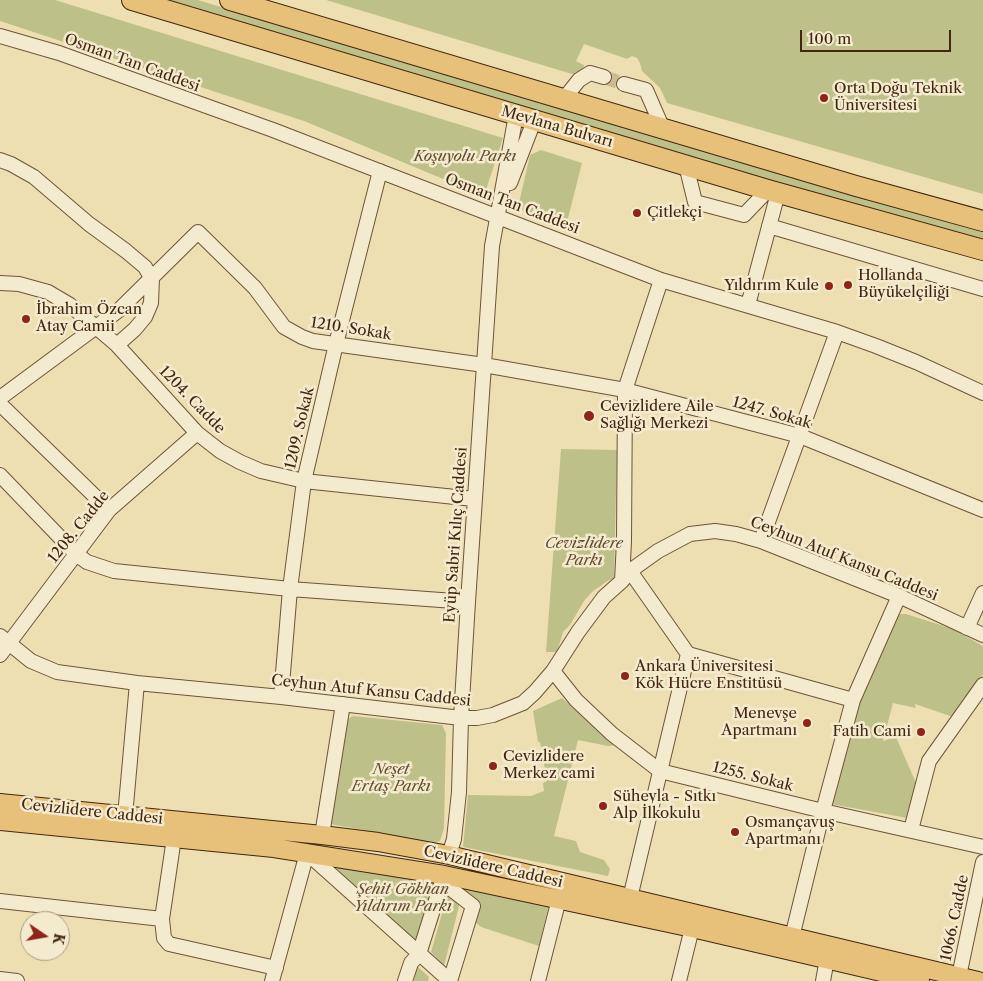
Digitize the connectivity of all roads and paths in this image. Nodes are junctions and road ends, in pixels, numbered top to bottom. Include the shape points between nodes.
1 (132, 0) edge
2 (230, 0) edge
3 (0, 36) edge
4 (604, 77) tunnel mouth
5 (624, 84) tunnel mouth
6 (563, 100) junction
7 (525, 118) junction
8 (663, 129) junction
9 (0, 160) edge
10 (686, 165) junction
11 (380, 171) junction
12 (773, 192) junction
13 (497, 216) junction
14 (983, 221) edge
15 (769, 226) junction
16 (983, 250) edge
17 (152, 279) junction
18 (661, 280) junction
19 (0, 283) edge
20 (983, 289) edge
21 (748, 305) junction
22 (97, 326) junction
23 (837, 332) junction
24 (336, 344) junction
25 (118, 345) junction
26 (484, 365) junction
27 (625, 390) junction
28 (983, 393) edge
29 (0, 398) edge
30 (0, 404) edge
31 (197, 433) junction
32 (800, 436) junction
33 (0, 475) edge
34 (304, 481) junction
35 (474, 499) junction
36 (110, 510) junction
37 (983, 510) edge
38 (760, 541) junction
39 (76, 554) junction
40 (626, 576) junction
41 (290, 589) junction
42 (983, 593) edge
43 (899, 596) junction
44 (468, 602) junction
45 (967, 628) junction
46 (983, 635) edge
47 (3, 645) edge
48 (688, 654) junction
49 (553, 671) junction
50 (137, 683) junction
51 (983, 685) edge
52 (281, 697) junction
53 (853, 700) junction
54 (343, 704) junction
55 (461, 718) junction
56 (660, 771) junction
57 (0, 803) edge
58 (823, 811) junction
59 (124, 816) junction
60 (0, 821) edge
61 (911, 830) junction
62 (322, 835) junction
63 (174, 838) junction
64 (983, 847) edge
65 (307, 853) junction
66 (450, 855) junction
67 (983, 862) edge
68 (443, 878) junction
69 (630, 898) junction
70 (560, 900) junction
71 (0, 901) edge
72 (162, 919) junction
73 (692, 928) junction
74 (792, 937) junction
75 (420, 954) junction
76 (828, 959) junction
77 (274, 975) edge
78 (958, 978) edge
79 (0, 979) edge
80 (17, 981) edge
81 (406, 981) edge
82 (450, 981) edge
83 (538, 981) edge
84 (679, 981) edge
85 (823, 981) edge
86 (920, 981) edge
87 (978, 981) edge

1 - 7 highway, Mevlana Bulvarı
2 - 6 highway, Mevlana Bulvarı
3 - 11 street, Osman Tan Caddesi via 77,60
4 - 6 street via 590,73 579,80
5 - 8 street via 646,90
6 - 8 highway, Mevlana Bulvarı
7 - 10 highway, Mevlana Bulvarı
7 - 13 street, Eyüp Sabri Kılıç Caddesi
8 - 14 highway, Mevlana Bulvarı
9 - 17 street via 34,177 136,259
10 - 12 highway, Mevlana Bulvarı
10 - 12 street via 695,202 744,215
11 - 13 street, Osman Tan Caddesi
11 - 24 street, 1209. Sokak
12 - 15 street
12 - 16 highway, Mevlana Bulvarı
13 - 18 street, Osman Tan Caddesi
13 - 26 street, Eyüp Sabri Kılıç Caddesi
15 - 20 street
15 - 21 street
17 - 22 street
17 - 24 street, 1210. Sokak via 198,232 255,288 284,328 308,339
17 - 25 street via 151,303 145,317
18 - 21 street, Osman Tan Caddesi
18 - 27 street
19 - 22 street, 1204. Cadde via 19,284 48,292
21 - 23 street, Osman Tan Caddesi
22 - 25 street, 1204. Cadde
22 - 29 street
23 - 28 street, Osman Tan Caddesi via 916,362
23 - 32 street
24 - 26 street, 1210. Sokak
24 - 34 street, 1209. Sokak
25 - 31 street, 1204. Cadde
26 - 27 street, 1247. Sokak
26 - 35 street, Eyüp Sabri Kılıç Caddesi
27 - 32 street, 1247. Sokak
27 - 40 street
30 - 36 street
31 - 34 street, 1204. Cadde via 240,462 261,471
31 - 36 street, 1208. Cadde
32 - 37 street, 1247. Sokak
32 - 38 street
33 - 39 street
34 - 35 street, 1204. Cadde
34 - 41 street, 1209. Sokak
35 - 44 street, Eyüp Sabri Kılıç Caddesi
36 - 39 street, 1208. Cadde
38 - 40 street, Ceyhun Atuf Kansu Caddesi via 715,531 690,534 658,551
38 - 43 street, Ceyhun Atuf Kansu Caddesi
39 - 41 street via 87,562 114,571
39 - 47 street, 1208. Cadde
40 - 48 street
40 - 49 street, Ceyhun Atuf Kansu Caddesi via 604,597
41 - 44 street
41 - 52 street, 1209. Sokak
42 - 45 street
43 - 45 street, Ceyhun Atuf Kansu Caddesi
43 - 53 street
44 - 55 street, Eyüp Sabri Kılıç Caddesi
45 - 46 street, Ceyhun Atuf Kansu Caddesi
47 - 50 street, Ceyhun Atuf Kansu Caddesi via 57,672
48 - 53 street
48 - 56 street
49 - 55 street, Ceyhun Atuf Kansu Caddesi via 523,703 493,715
49 - 56 street, 1255. Sokak via 576,700 612,734
50 - 52 street, Ceyhun Atuf Kansu Caddesi
50 - 59 street
51 - 61 street via 929,760
52 - 54 street, Ceyhun Atuf Kansu Caddesi
53 - 58 street
54 - 55 street, Ceyhun Atuf Kansu Caddesi
54 - 62 street
55 - 66 street, Eyüp Sabri Kılıç Caddesi via 459,792
56 - 58 street, 1255. Sokak
56 - 69 street
57 - 59 main road, Cevizlidere Caddesi
58 - 61 street, 1255. Sokak
58 - 74 street
59 - 62 main road, Cevizlidere Caddesi
60 - 63 main road, Cevizlidere Caddesi
61 - 64 street, 1255. Sokak
62 - 66 main road, Cevizlidere Caddesi
63 - 65 main road, Cevizlidere Caddesi
63 - 72 street
65 - 68 main road, Cevizlidere Caddesi
65 - 75 street
65 - 77 street
66 - 69 main road, Cevizlidere Caddesi
67 - 78 street, 1066. Cadde
68 - 70 main road, Cevizlidere Caddesi
68 - 75 street
68 - 82 street via 473,906
69 - 74 main road, Cevizlidere Caddesi
70 - 73 main road, Cevizlidere Caddesi
70 - 83 street
71 - 72 street
72 - 77 street via 164,938 169,944
73 - 76 main road, Cevizlidere Caddesi
73 - 84 street
74 - 78 main road, Cevizlidere Caddesi
75 - 81 street via 411,963
75 - 82 street
76 - 85 street
76 - 86 main road, Cevizlidere Caddesi
78 - 87 main road, Cevizlidere Caddesi
79 - 80 street

